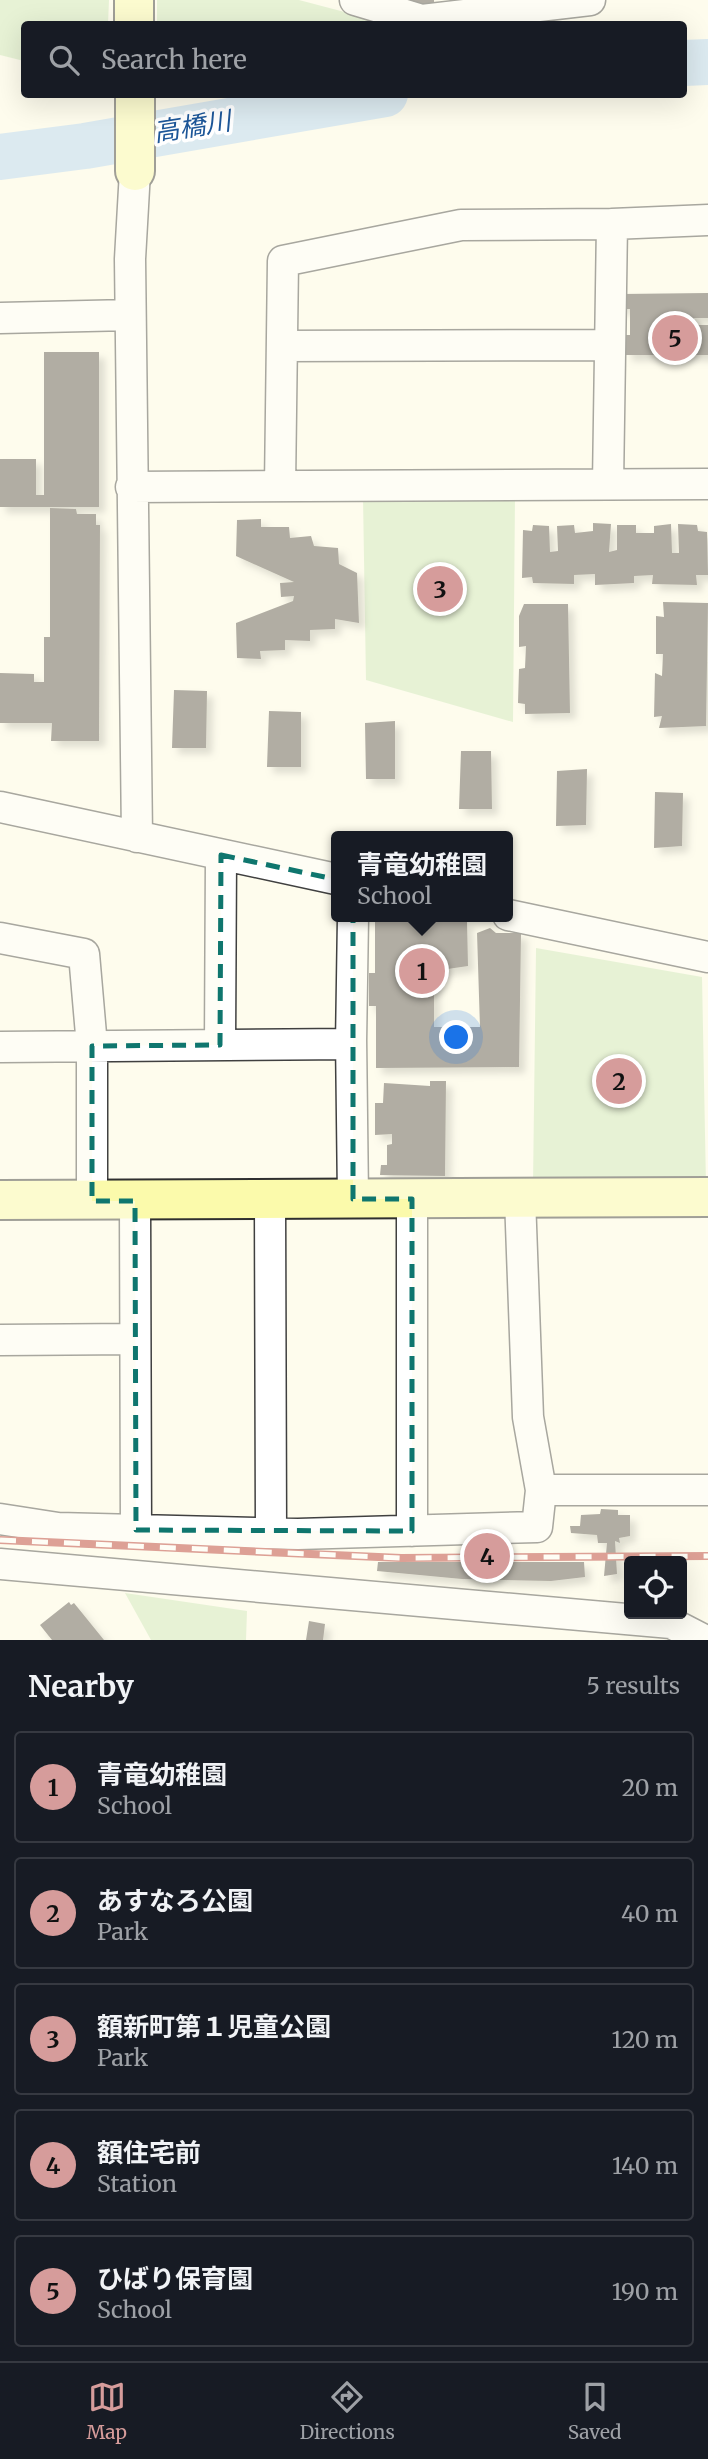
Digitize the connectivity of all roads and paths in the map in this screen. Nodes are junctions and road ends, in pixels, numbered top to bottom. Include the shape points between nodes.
1 (134, 0) edge
2 (355, 0) edge
3 (590, 0) edge
4 (134, 21) edge
5 (135, 98) edge
6 (135, 171) joint
7 (708, 220) edge
8 (612, 224) junction
9 (131, 315) junction
10 (0, 318) edge
11 (610, 345) junction
12 (282, 346) junction
13 (608, 484) junction
14 (708, 484) edge
15 (280, 486) junction
16 (131, 487) junction
17 (0, 807) edge
18 (137, 837) junction
19 (221, 855) junction
20 (331, 878) edge
21 (513, 916) edge
22 (353, 922) edge
23 (0, 937) edge
24 (708, 957) edge
25 (351, 1036) junction
26 (220, 1045) junction
27 (92, 1046) junction
28 (0, 1047) edge
29 (708, 1197) edge
30 (520, 1198) junction
31 (353, 1199) junction
32 (412, 1199) junction
33 (0, 1200) edge
34 (270, 1200) junction
35 (92, 1201) junction
36 (135, 1201) junction
37 (135, 1339) junction
38 (0, 1340) edge
39 (541, 1490) junction
40 (708, 1490) edge
41 (0, 1519) edge
42 (136, 1530) junction
43 (412, 1531) junction
44 (271, 1533) junction
45 (0, 1564) edge
46 (704, 1640) edge

1 - 4 street
2 - 3 street via 422,20
5 - 6 street
6 - 9 street
7 - 8 street
8 - 11 street
8 - 12 street via 461,225 283,261
9 - 10 street
9 - 16 street
11 - 12 street
11 - 13 street
12 - 15 street
13 - 14 street
13 - 15 street
15 - 16 street
16 - 18 street
17 - 18 street
18 - 19 street
19 - 20 street
19 - 26 street
21 - 24 street
22 - 25 street
23 - 27 street via 84,954
25 - 26 street via 351,1044
25 - 31 street
26 - 27 street
27 - 28 street
27 - 35 street
29 - 30 street
30 - 32 street
30 - 39 street via 528,1417
31 - 32 street
31 - 34 street
32 - 43 street
33 - 35 street
34 - 36 street
34 - 44 street
35 - 36 street
36 - 37 street
37 - 38 street
37 - 42 street
39 - 40 street
39 - 43 street via 537,1527
41 - 42 street via 58,1528
42 - 44 street
43 - 44 street
45 - 46 street via 671,1623

